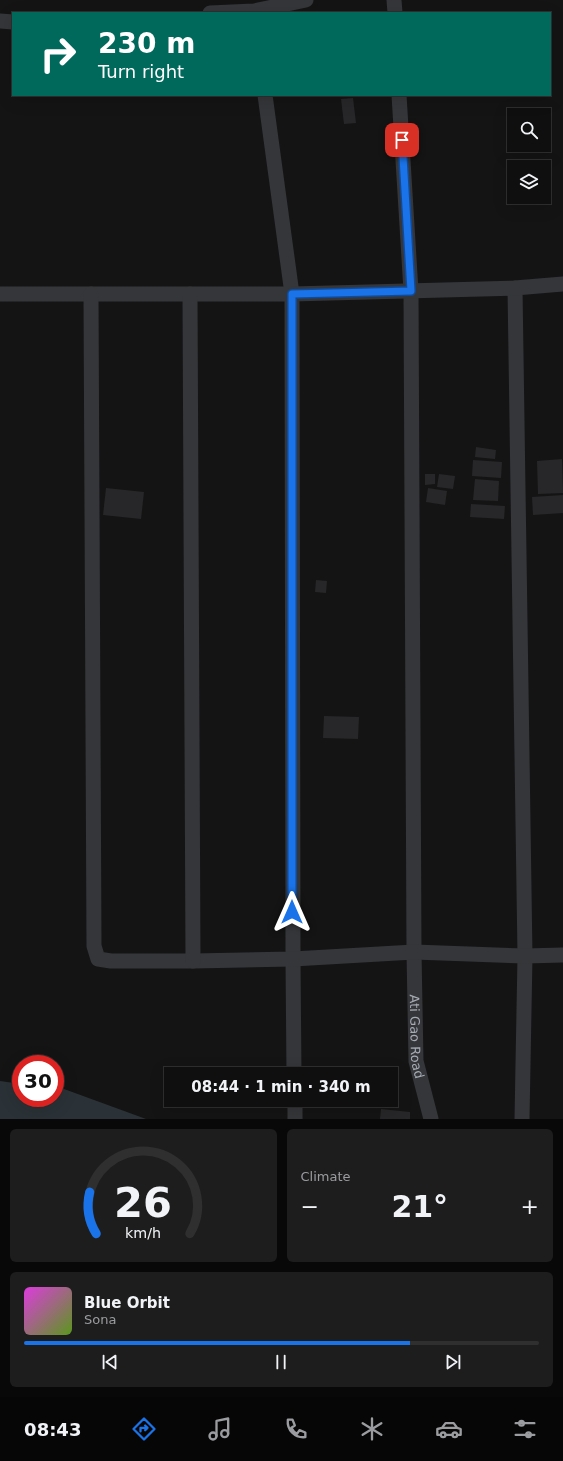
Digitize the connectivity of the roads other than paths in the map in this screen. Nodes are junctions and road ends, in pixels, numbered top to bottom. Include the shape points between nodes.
1 (306, 0) edge
2 (394, 0) edge
3 (254, 12) edge
4 (395, 12) edge
5 (0, 21) edge
6 (12, 22) edge
7 (265, 96) edge
8 (399, 96) edge
9 (563, 284) edge
10 (515, 288) junction
11 (411, 291) junction
12 (0, 294) edge
13 (91, 294) junction
14 (190, 294) junction
15 (292, 294) junction
16 (414, 952) junction
17 (563, 955) edge
18 (525, 956) junction
19 (292, 959) junction
20 (193, 961) junction
21 (294, 1067) edge
22 (295, 1107) edge
23 (295, 1119) edge
24 (431, 1119) edge
25 (522, 1119) edge

1 - 3 street
2 - 4 street
5 - 6 street
7 - 15 street
8 - 11 street, Ati Gao Road
9 - 10 street
10 - 11 street
10 - 18 street
11 - 15 street
11 - 16 street, Ati Gao Road
12 - 13 street
13 - 14 street
13 - 20 street via 94,946 98,958 111,962
14 - 15 street
14 - 20 street
15 - 19 street
16 - 18 street
16 - 19 street
16 - 24 street, Ati Gao Road via 416,1061
17 - 18 street
18 - 25 street
19 - 20 street
19 - 21 street
22 - 23 street

